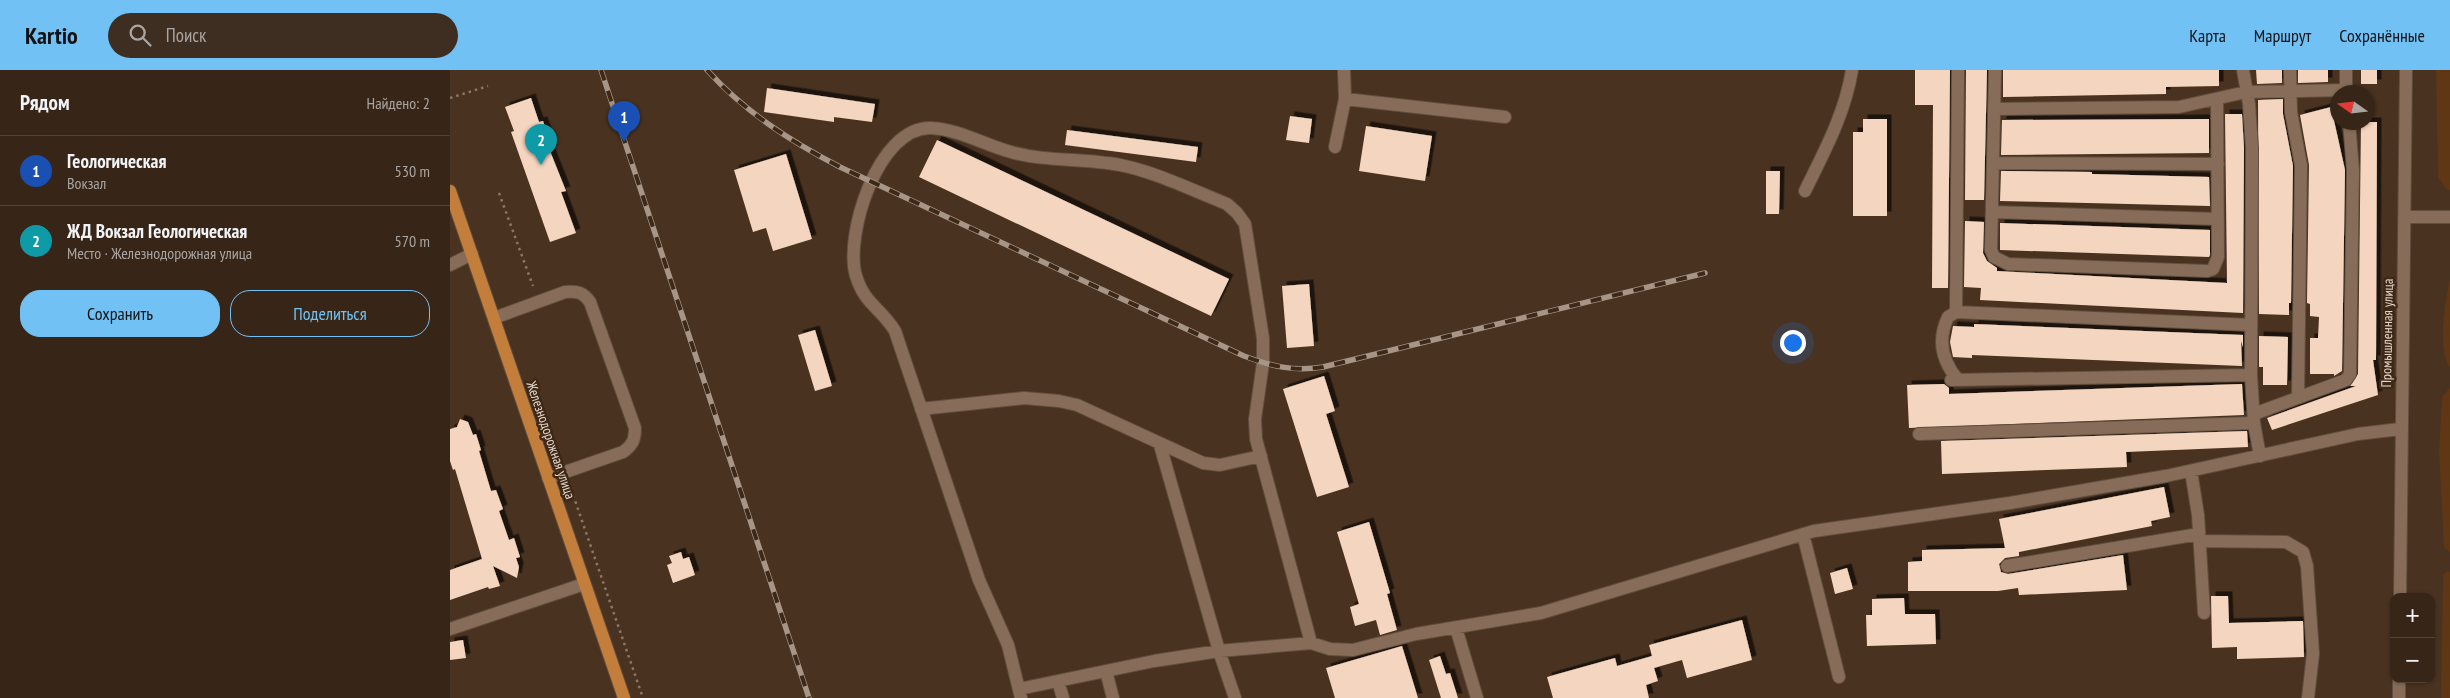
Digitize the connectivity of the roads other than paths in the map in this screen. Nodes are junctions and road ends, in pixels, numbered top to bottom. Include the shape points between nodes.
1 (1344, 70) edge
2 (1852, 70) edge
3 (1958, 70) edge
4 (1995, 70) edge
5 (2243, 70) edge
6 (2290, 70) edge
7 (2346, 70) edge
8 (2406, 70) edge
9 (2346, 85) edge
10 (2290, 91) junction
11 (2330, 91) edge
12 (2246, 92) junction
13 (1344, 99) junction
14 (2217, 99) junction
15 (1994, 109) junction
16 (1505, 118) dead end
17 (2350, 130) edge
18 (1335, 147) dead end
19 (1993, 163) junction
20 (2218, 164) junction
21 (450, 190) edge
22 (1805, 191) dead end
23 (1992, 212) junction
24 (2404, 217) junction
25 (2450, 217) edge
26 (2218, 219) junction
27 (472, 254) junction
28 (450, 265) edge
29 (1956, 312) junction
30 (494, 318) junction
31 (2251, 325) junction
32 (2251, 375) junction
33 (2298, 398) junction
34 (921, 409) junction
35 (2254, 419) junction
36 (2400, 429) junction
37 (1919, 434) dead end
38 (1160, 445) junction
39 (1261, 456) junction
40 (2260, 456) junction
41 (2190, 471) junction
42 (548, 478) junction
43 (1803, 534) junction
44 (2199, 537) junction
45 (2007, 566) dead end
46 (584, 584) junction
47 (2400, 593) edge
48 (2204, 613) dead end
49 (1456, 628) junction
50 (450, 629) edge
51 (1312, 643) junction
52 (1219, 651) junction
53 (1106, 671) junction
54 (1839, 677) dead end
55 (1058, 681) junction
56 (2399, 683) edge
57 (1020, 693) edge
58 (624, 698) edge
59 (1062, 698) edge
60 (1113, 698) edge
61 (1236, 698) edge
62 (1477, 698) edge
63 (2308, 698) edge
64 (2399, 698) edge

1 - 13 street
2 - 22 street via 1837,123
3 - 29 street
4 - 15 street
5 - 12 street
6 - 10 street
7 - 9 street
8 - 24 street, Промышленная улица
10 - 11 street
10 - 12 street
10 - 33 street via 2301,165
12 - 14 street
12 - 31 street via 2250,104 2252,148
13 - 16 street
13 - 18 street
14 - 15 street via 2179,107
14 - 20 street
15 - 19 street
17 - 33 street via 2353,170 2350,374 2346,380
19 - 20 street
19 - 23 street
20 - 26 street
21 - 27 main road, Железнодорожная улица
23 - 26 street
23 - 26 street via 1991,250 2000,262 2207,271 2217,264
24 - 25 street
24 - 36 street, Промышленная улица
27 - 28 street
27 - 30 main road, Железнодорожная улица
29 - 31 street
29 - 32 street via 1948,317 1942,342 1943,356 1953,380
30 - 42 main road, Железнодорожная улица
30 - 42 street via 565,292 584,294 590,302 635,428 635,438 623,452
31 - 32 street
32 - 35 street
33 - 35 street
34 - 38 street via 1024,398 1044,399 1077,405
34 - 39 street via 895,330 862,292 852,258 854,236 876,170 885,155 900,139 931,128 1012,153 1129,167 1227,204 1238,213 1245,224 1249,243 1263,338 1255,419
34 - 57 street via 979,580 1008,645
35 - 37 street
35 - 40 street
36 - 40 street via 2377,430
36 - 47 street, Промышленная улица
38 - 39 street via 1203,463 1220,465
38 - 52 street
39 - 51 street
40 - 41 street
41 - 43 street via 2010,503 1845,525
41 - 44 street
42 - 46 main road, Железнодорожная улица
43 - 49 street via 1541,613
43 - 54 street
44 - 45 street
44 - 48 street
44 - 63 street via 2286,542 2303,552 2307,566 2313,654
46 - 50 street
46 - 58 main road, Железнодорожная улица
49 - 51 street via 1353,650 1330,649
49 - 62 street
51 - 52 street
52 - 53 street
52 - 61 street
53 - 55 street
53 - 60 street
55 - 57 street
55 - 59 street
56 - 64 street

